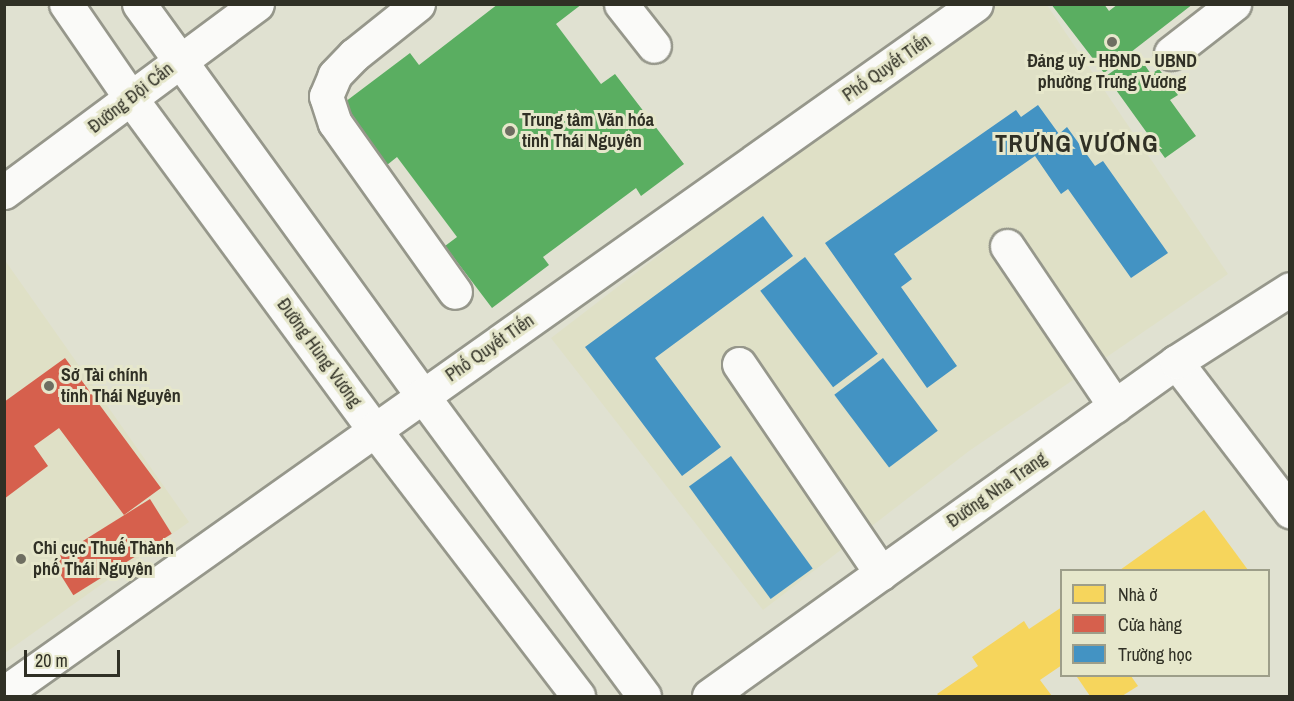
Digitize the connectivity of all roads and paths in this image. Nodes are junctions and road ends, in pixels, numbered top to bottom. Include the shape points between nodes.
1 (66, 4) edge
2 (140, 4) edge
3 (257, 4) edge
4 (418, 4) edge
5 (621, 4) edge
6 (976, 4) edge
7 (1234, 4) edge
8 (654, 46) dead end
9 (1171, 53) dead end
10 (181, 60) junction
11 (132, 100) junction
12 (4, 192) edge
13 (1007, 246) dead end
14 (1290, 289) edge
15 (454, 292) dead end
16 (1176, 362) junction
17 (739, 364) dead end
18 (422, 396) junction
19 (1115, 406) junction
20 (374, 429) junction
21 (1290, 511) edge
22 (881, 573) junction
23 (4, 693) edge
24 (578, 696) edge
25 (644, 696) edge
26 (709, 696) edge

1 - 11 street, Đường Hùng Vương
2 - 10 street
3 - 10 street, Đường Đội Cấn
4 - 15 street via 354,55 335,75 326,96 335,123
5 - 8 street
6 - 18 street, Phố Quyết Tiến
7 - 9 street
10 - 11 street, Đường Đội Cấn
10 - 18 street
11 - 12 street, Đường Đội Cấn
11 - 20 street, Đường Hùng Vương
13 - 19 street
14 - 16 street, Đường Nha Trang
16 - 19 street, Đường Nha Trang
16 - 21 street
17 - 22 street
18 - 20 street, Phố Quyết Tiến
18 - 25 street
19 - 22 street, Đường Nha Trang
20 - 23 street, Phố Quyết Tiến
20 - 24 street, Đường Hùng Vương
22 - 26 street, Đường Nha Trang

